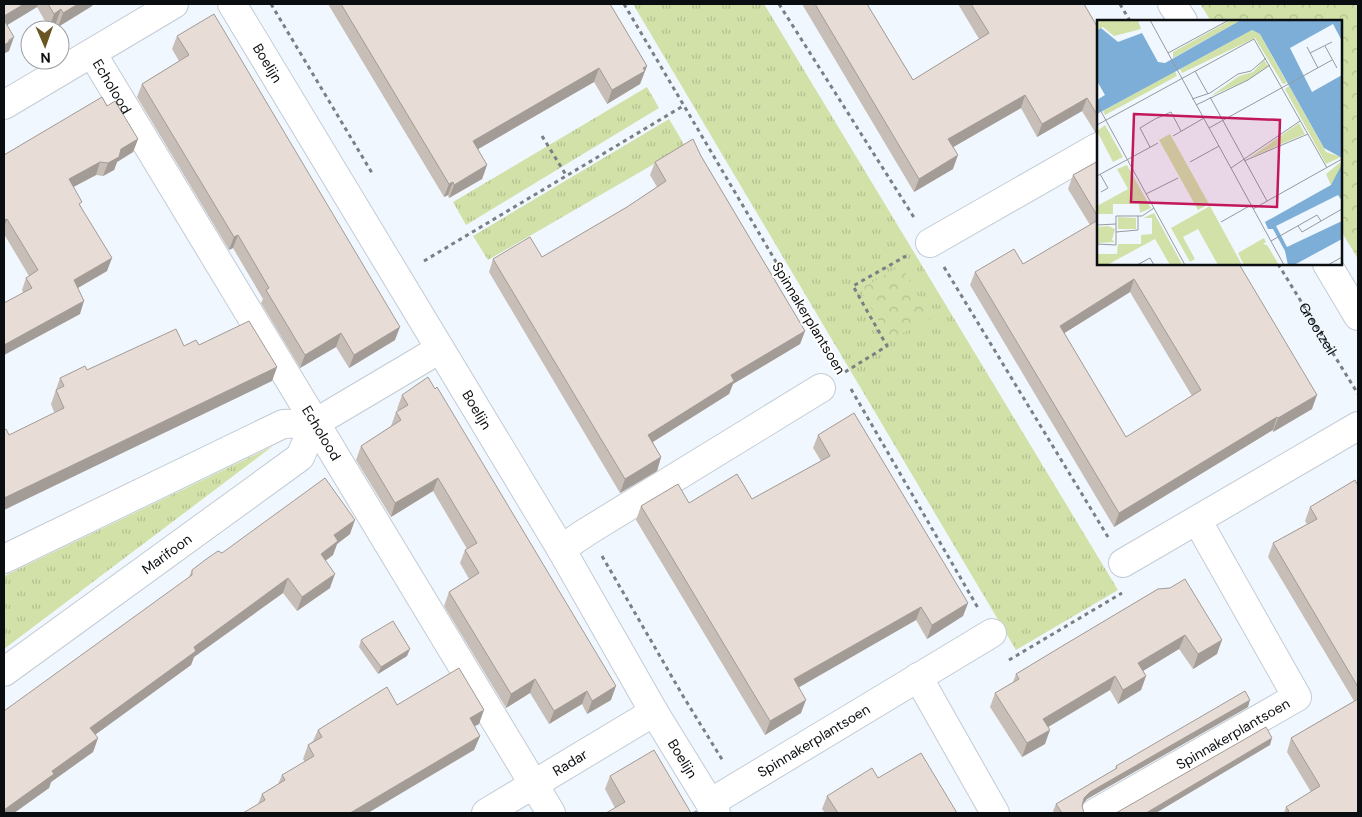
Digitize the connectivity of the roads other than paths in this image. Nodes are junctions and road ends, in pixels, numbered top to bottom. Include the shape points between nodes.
1 (174, 4) edge
2 (1172, 4) edge
3 (236, 5) edge
4 (1181, 20) edge
5 (92, 53) junction
6 (4, 105) edge
7 (1097, 147) edge
8 (930, 243) road end
9 (1328, 265) edge
10 (1358, 316) edge
11 (440, 348) junction
12 (832, 381) road end
13 (315, 423) junction
14 (1358, 426) edge
15 (1197, 520) junction
16 (560, 549) junction
17 (4, 558) edge
18 (1123, 563) road end
19 (992, 633) road end
20 (4, 672) edge
21 (918, 677) junction
22 (654, 712) junction
23 (534, 784) junction
24 (713, 808) edge
25 (486, 813) edge
26 (551, 813) edge
27 (995, 813) edge
28 (1095, 813) edge

1 - 5 street
2 - 4 street
3 - 11 street, Boelijn
5 - 6 street
5 - 13 street, Echolood
7 - 8 street
9 - 10 street
11 - 13 street
11 - 16 street, Boelijn
12 - 16 street, Spinnakerplantsoen
13 - 17 street via 283,424
13 - 20 street, Marifoon via 300,457
13 - 23 street, Echolood
14 - 15 street
15 - 18 street
15 - 28 street, Spinnakerplantsoen via 1297,698
16 - 22 street, Boelijn
19 - 21 street, Spinnakerplantsoen
21 - 24 street, Spinnakerplantsoen
21 - 27 street
22 - 23 street, Radar
22 - 24 street, Boelijn
23 - 25 street, Radar
23 - 26 street, Echolood

